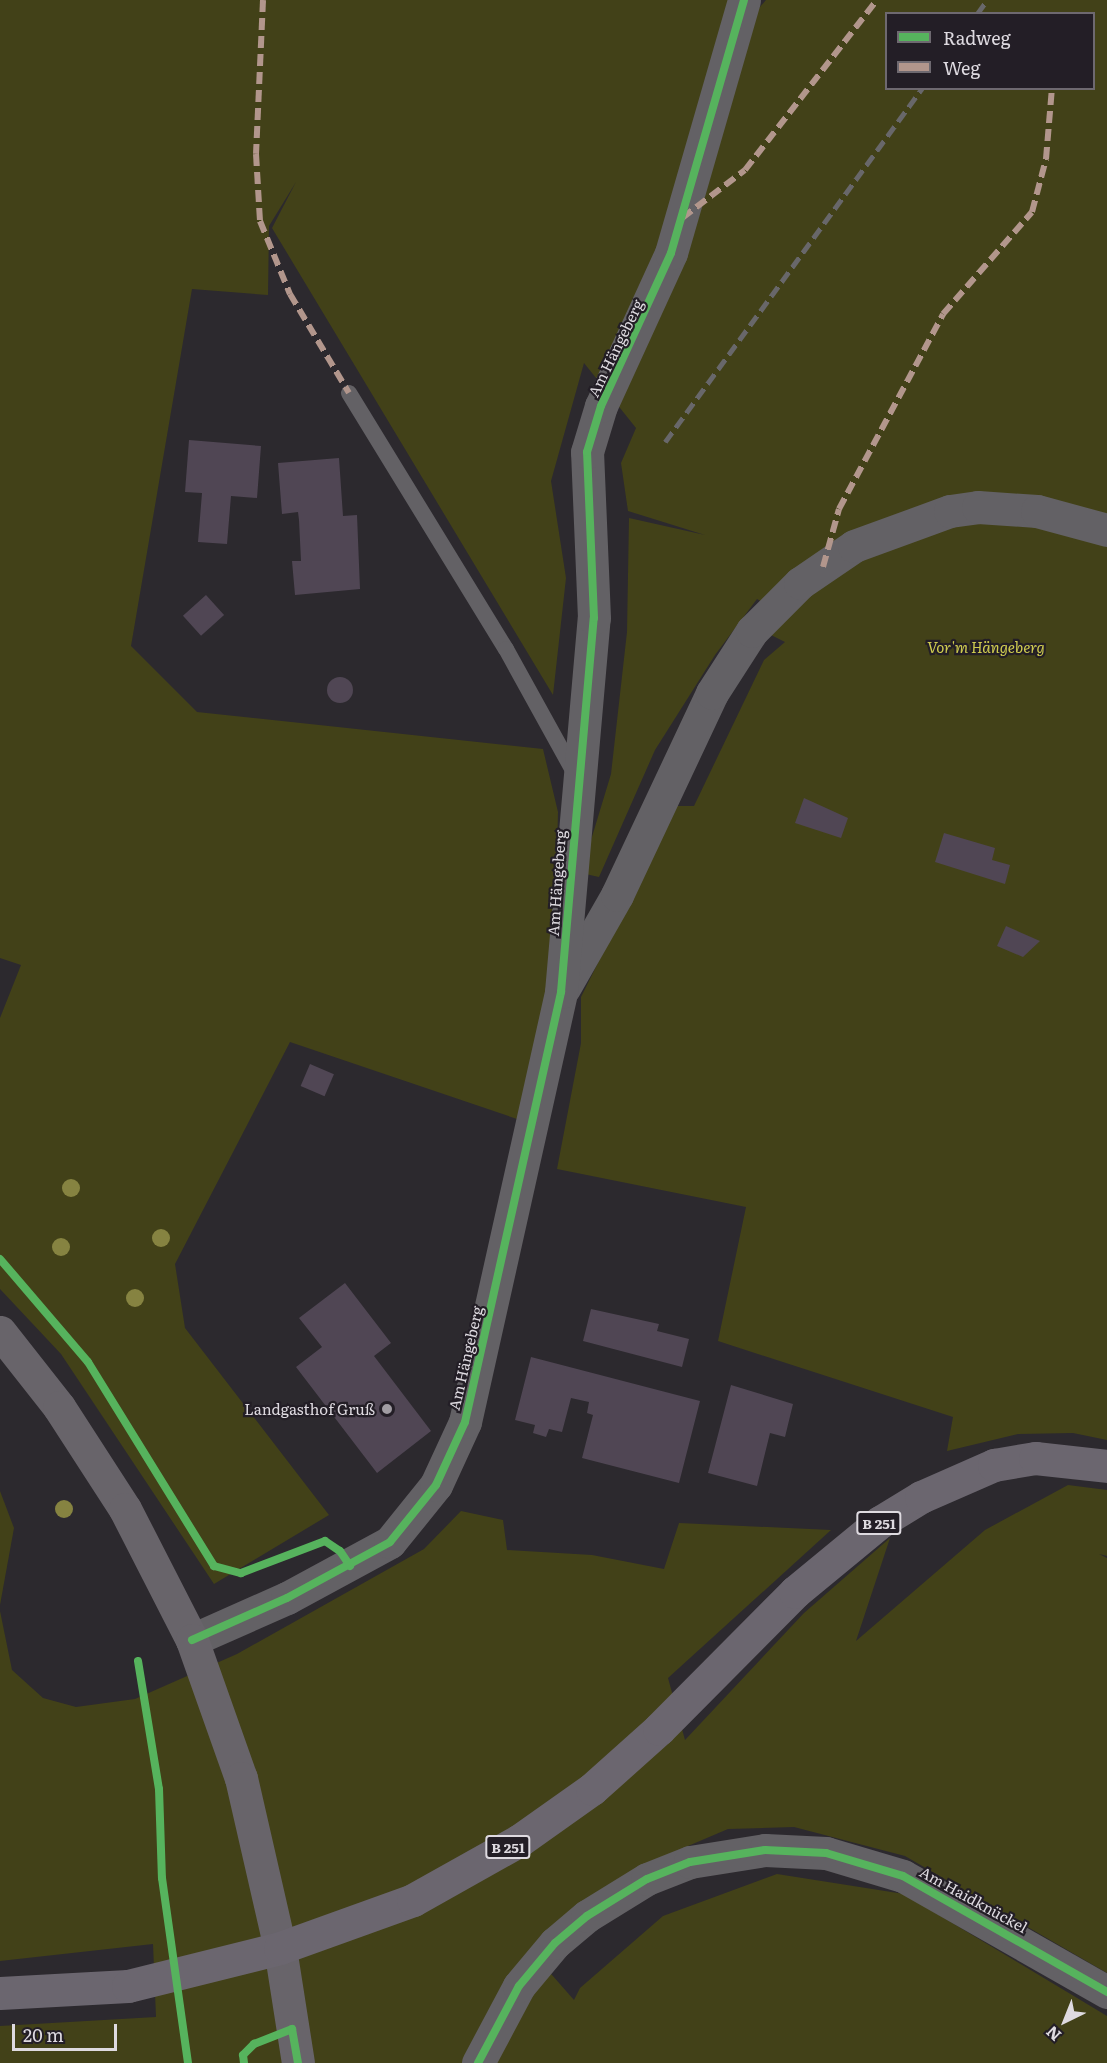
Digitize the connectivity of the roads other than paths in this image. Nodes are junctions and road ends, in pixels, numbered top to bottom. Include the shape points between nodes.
1 (744, 0) edge
2 (349, 393) dead end
3 (1107, 530) edge
4 (578, 779) junction
5 (561, 992) junction
6 (0, 1332) edge
7 (1107, 1466) edge
8 (192, 1640) junction
9 (280, 1948) junction
10 (1107, 1992) edge
11 (0, 1994) edge
12 (298, 2063) edge
13 (478, 2063) edge

1 - 4 street, Am Hängeberg via 671,253 602,406 587,452 594,618
2 - 4 lane via 506,649
3 - 5 street via 1037,511 978,507 950,511 854,546 800,583 752,631 724,673 692,730 617,895
4 - 5 street, Am Hängeberg
5 - 8 street, Am Hängeberg via 465,1422 436,1485 390,1542 287,1598
6 - 8 main road via 59,1407 125,1509
7 - 9 main road, B 251 via 1035,1458 994,1465 921,1497 838,1554 659,1730 558,1814 413,1900
8 - 9 main road via 241,1778
9 - 11 main road, B 251 via 128,1986
9 - 12 main road
10 - 13 street, Am Haidknückel via 903,1876 826,1852 765,1850 690,1862 637,1884 587,1916 555,1942 519,1986

